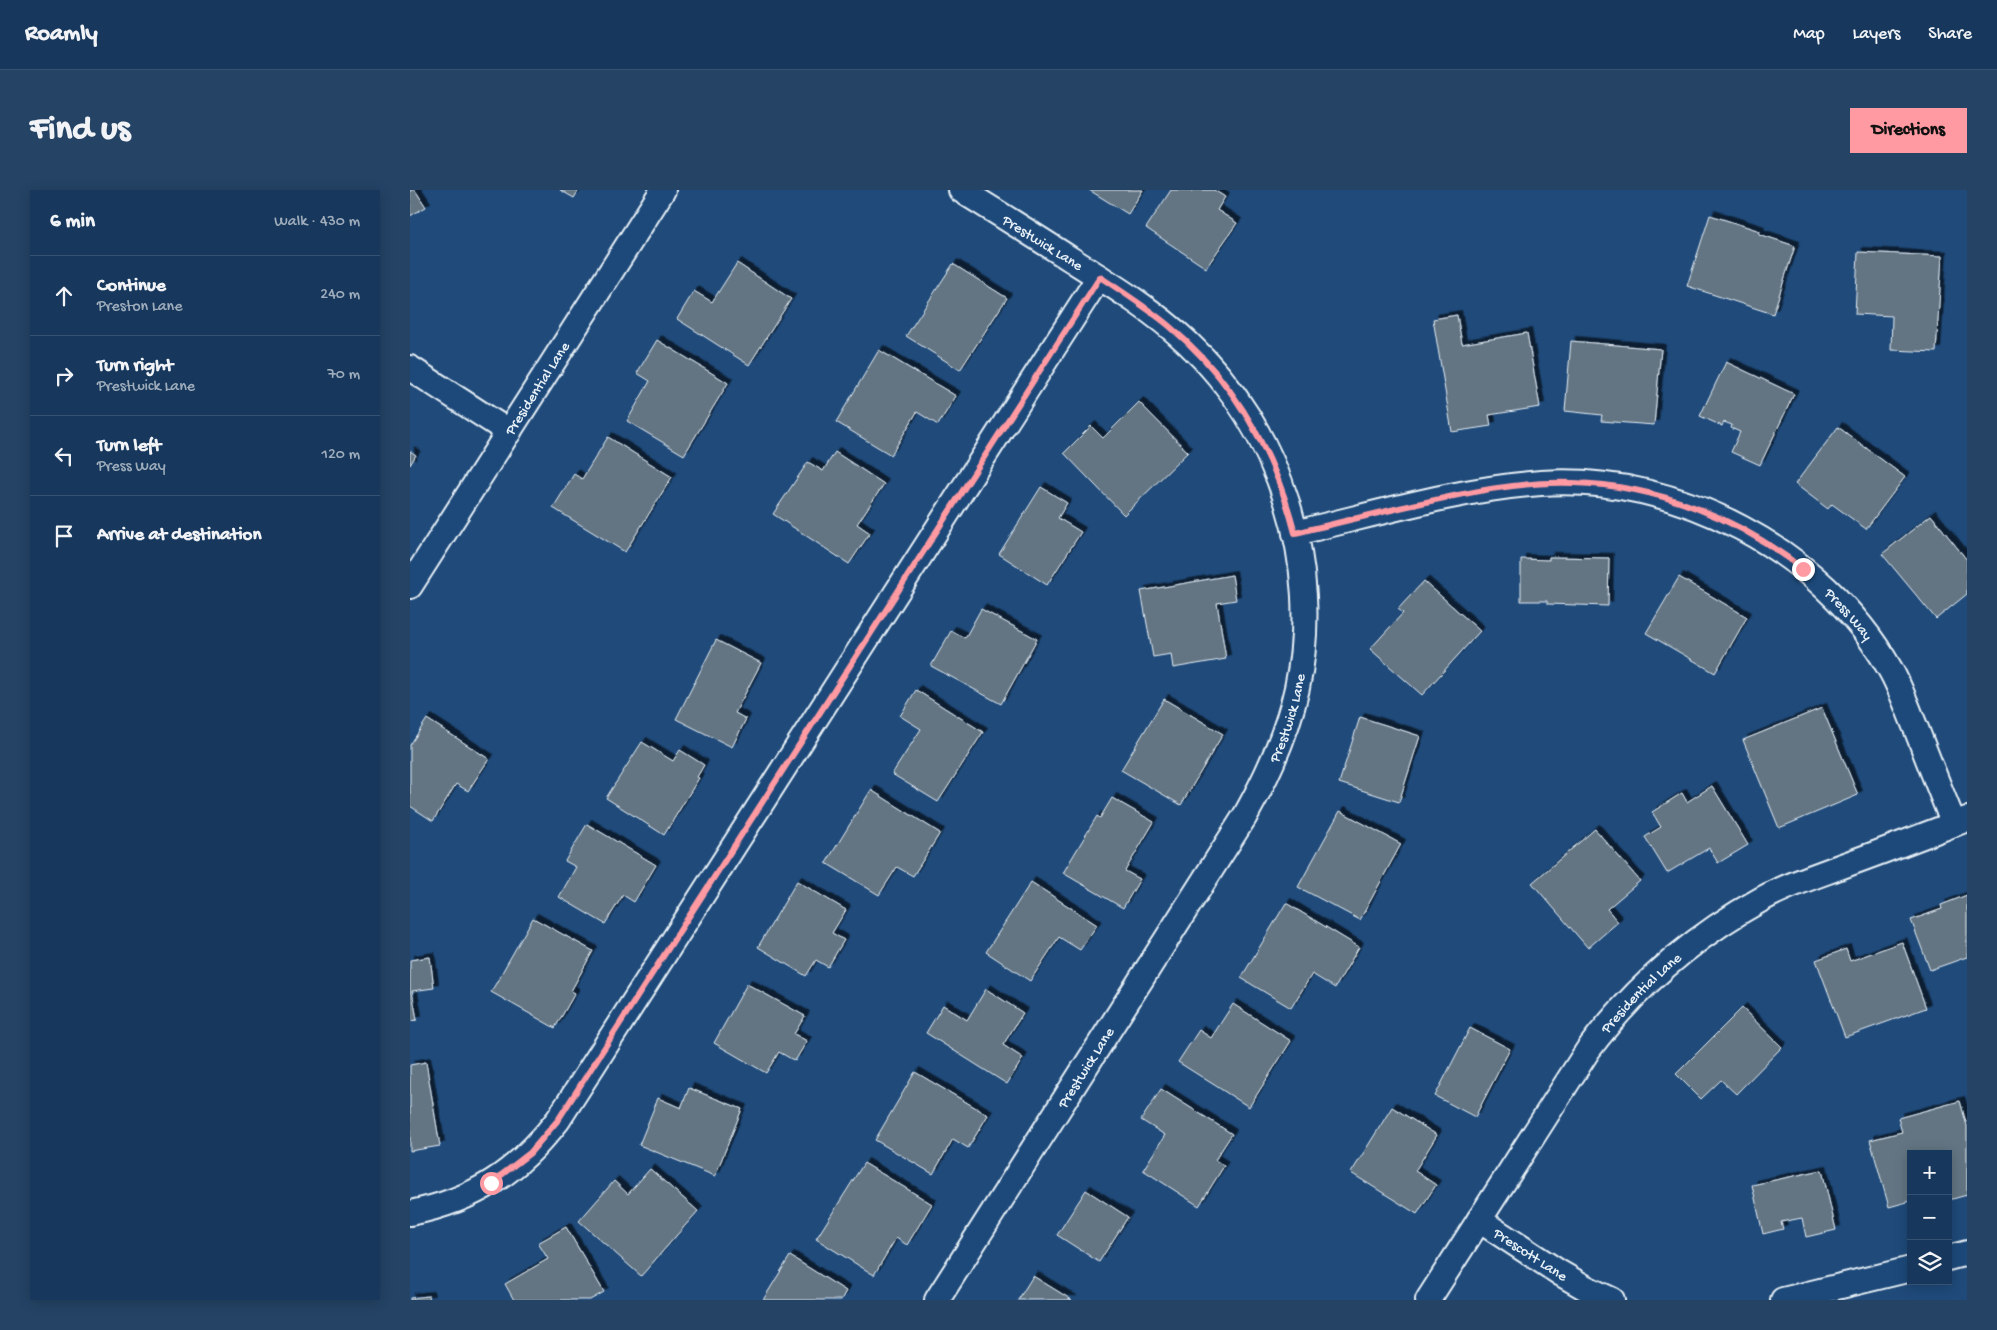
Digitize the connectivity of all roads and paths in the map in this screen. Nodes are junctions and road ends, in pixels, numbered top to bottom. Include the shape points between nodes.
1 (663, 190) edge
2 (961, 190) edge
3 (1100, 277) junction
4 (410, 368) edge
5 (509, 432) junction
6 (1295, 533) junction
7 (410, 586) edge
8 (1960, 822) edge
9 (410, 1213) edge
10 (1480, 1220) junction
11 (1967, 1253) edge
12 (1952, 1257) edge
13 (1907, 1270) edge
14 (937, 1300) edge
15 (1428, 1300) edge
16 (1612, 1300) edge
17 (1783, 1300) edge

1 - 5 street, Presidential Lane
2 - 3 street, Prestwick Lane
3 - 6 street, Prestwick Lane via 1168,325 1226,385 1243,408 1269,457
3 - 9 street via 558,1120 530,1153 491,1183 454,1202
4 - 5 street
5 - 7 street, Presidential Lane
6 - 8 street, Press Way via 1465,494 1542,483 1574,482 1647,492 1716,516 1778,549 1851,614 1891,670
6 - 14 street, Prestwick Lane via 1304,590 1302,651 1293,706 1271,766 1245,816
8 - 10 street, Presidential Lane via 1763,898 1696,941 1662,968 1608,1023 1588,1050
10 - 15 street, Presidential Lane
10 - 16 street, Prescott Lane via 1560,1273
11 - 12 street
13 - 17 street

